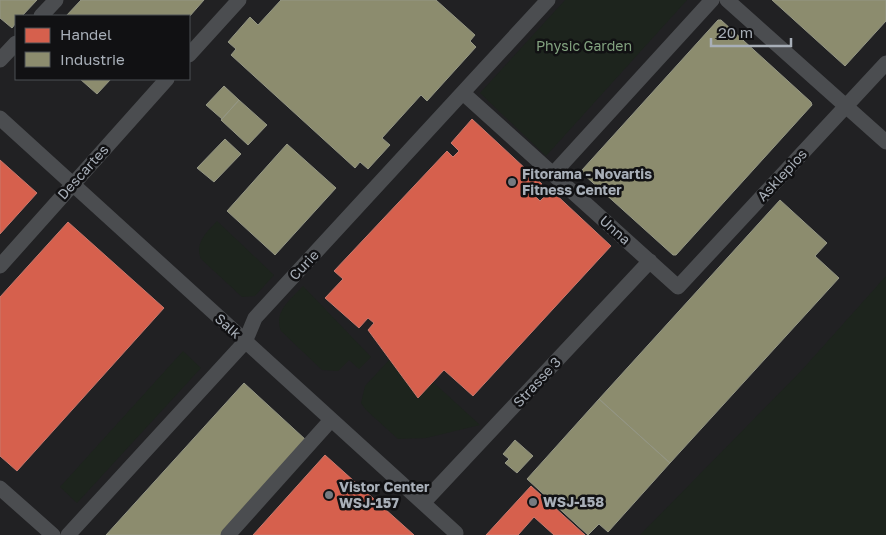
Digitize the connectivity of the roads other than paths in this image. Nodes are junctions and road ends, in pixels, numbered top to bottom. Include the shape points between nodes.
1 (56, 0) edge
2 (239, 0) edge
3 (548, 0) edge
4 (712, 0) edge
5 (727, 0) edge
6 (42, 15) edge
7 (15, 44) edge
8 (190, 54) edge
9 (0, 60) edge
10 (886, 63) edge
11 (166, 80) edge
12 (463, 93) junction
13 (846, 106) junction
14 (0, 118) edge
15 (886, 142) edge
16 (553, 174) junction
17 (72, 184) junction
18 (650, 261) junction
19 (0, 266) edge
20 (678, 287) joint
21 (245, 342) junction
22 (331, 420) junction
23 (0, 488) edge
24 (423, 503) junction
25 (455, 534) edge
26 (53, 535) edge
27 (68, 535) edge
28 (228, 535) edge

1 - 6 lane
2 - 8 lane
3 - 12 lane, Curie
4 - 16 lane
5 - 13 lane
7 - 9 lane
10 - 13 lane, Asklepios
11 - 17 lane, Descartes
12 - 16 lane, Unna
12 - 21 lane, Curie via 255,318
13 - 15 lane
13 - 20 lane, Asklepios
14 - 17 lane, Salk
16 - 18 lane, Unna
17 - 19 lane, Descartes
17 - 21 lane, Salk
18 - 20 lane, Unna
18 - 24 lane, Strasse 3
21 - 22 lane, Salk
21 - 27 lane, Curie
22 - 24 lane, Salk
22 - 28 lane
23 - 26 lane
24 - 25 lane, Salk

